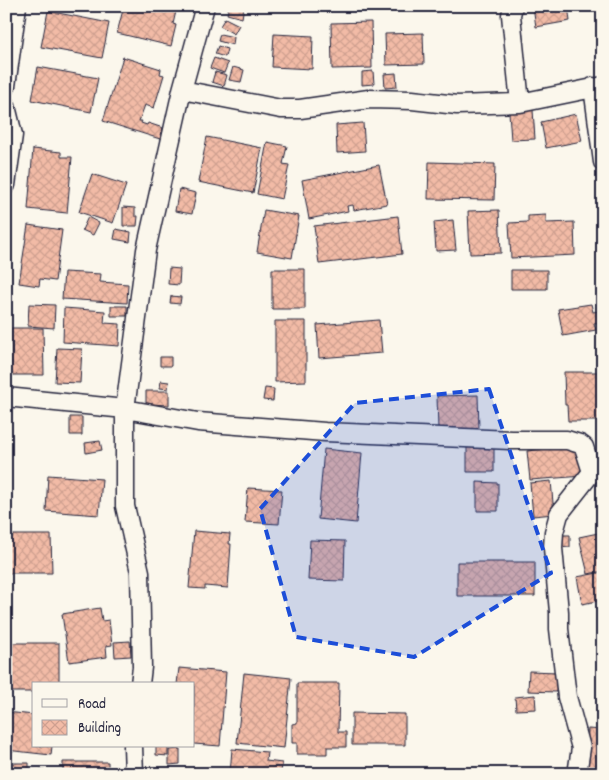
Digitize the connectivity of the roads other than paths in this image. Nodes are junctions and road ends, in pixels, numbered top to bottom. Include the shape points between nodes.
1 (16, 6) edge
2 (205, 6) edge
3 (513, 6) edge
4 (6, 86) edge
5 (598, 87) edge
6 (182, 90) junction
7 (520, 103) junction
8 (6, 106) edge
9 (603, 162) edge
10 (6, 185) edge
11 (6, 397) edge
12 (125, 409) junction
13 (140, 682) edge
14 (134, 748) edge
15 (134, 774) edge
16 (577, 774) edge

1 - 4 street
2 - 6 street
3 - 7 street via 511,15
5 - 7 street
5 - 9 street
6 - 7 street via 281,109 369,99 457,106
6 - 12 street via 146,250
8 - 10 street via 13,135
11 - 12 street
12 - 13 street via 125,506 140,572
12 - 16 street via 198,422 334,432 567,440 584,447 592,472 559,514 552,548 567,697 581,748
14 - 15 street

